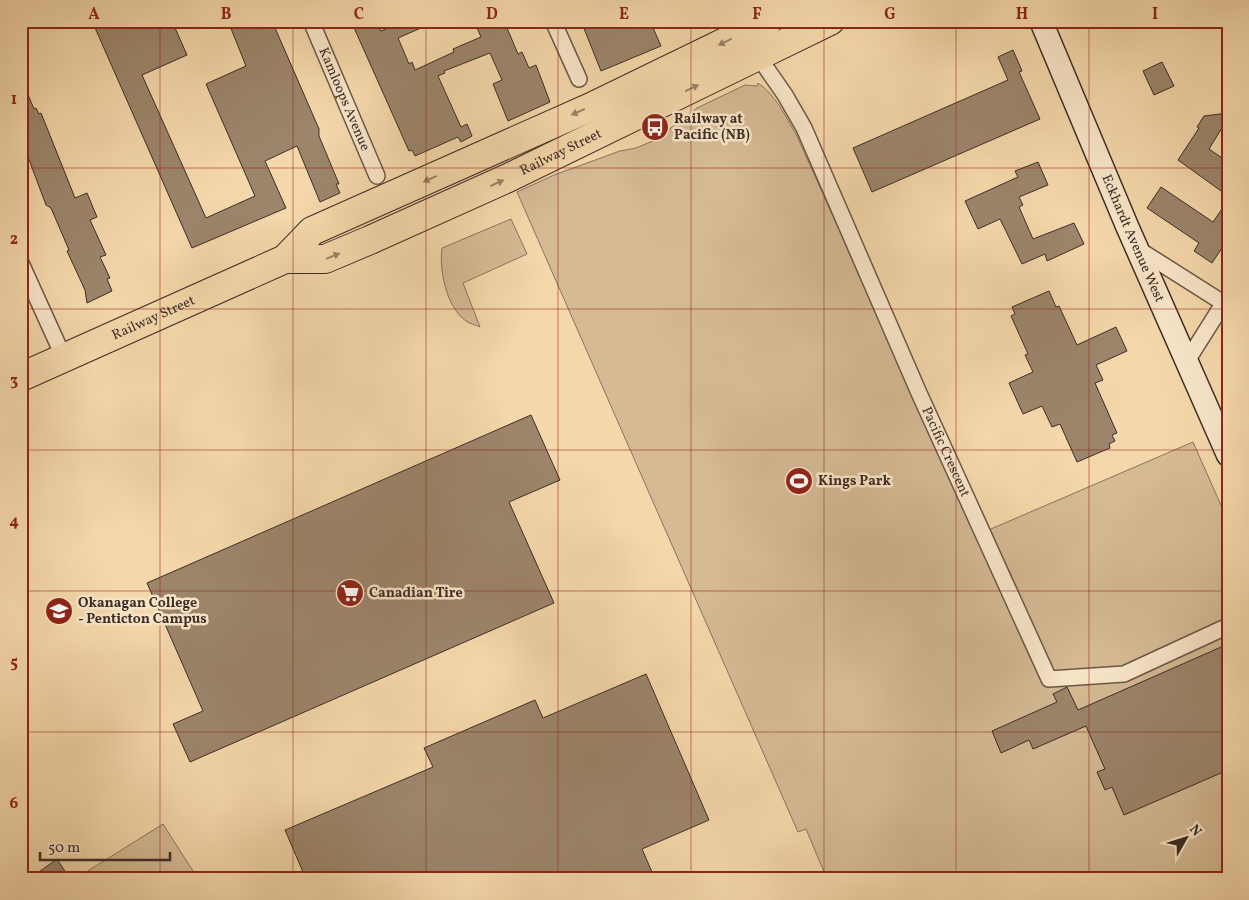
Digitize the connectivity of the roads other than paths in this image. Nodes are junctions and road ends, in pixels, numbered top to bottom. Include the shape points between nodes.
1 (311, 21) edge
2 (553, 21) edge
3 (768, 21) edge
4 (830, 21) edge
5 (1041, 21) edge
6 (758, 56) junction
7 (579, 79) dead end
8 (378, 176) dead end
9 (1137, 248) junction
10 (284, 259) junction
11 (21, 262) edge
12 (1226, 302) edge
13 (64, 358) junction
14 (1187, 361) junction
15 (21, 377) edge
16 (1228, 455) edge
17 (1228, 626) edge

1 - 8 street, Kamloops Avenue
2 - 7 street
3 -> 10 highway, Railway Street via 591,107 312,231
4 - 6 highway, Railway Street
5 - 9 main road, Eckhardt Avenue West
10 -> 6 highway, Railway Street via 325,259 508,178
6 - 17 street, Pacific Crescent via 804,128 919,393 1050,679 1124,674
9 - 12 street
9 - 14 main road, Eckhardt Avenue West
10 - 13 highway, Railway Street
11 - 13 street
12 - 14 street
13 - 15 highway, Railway Street
14 - 16 main road, Eckhardt Avenue West

